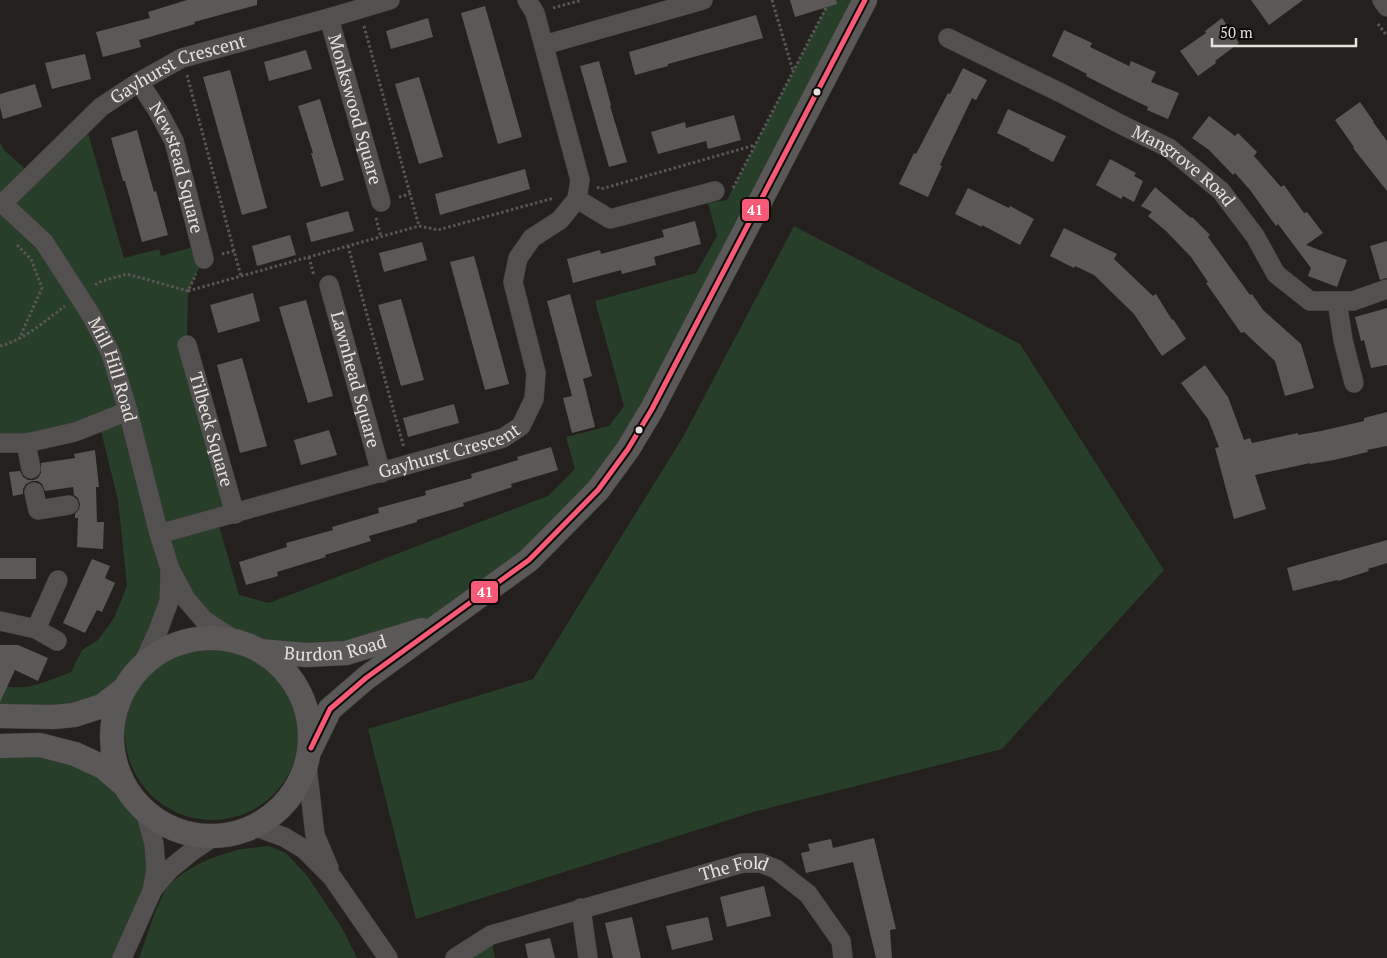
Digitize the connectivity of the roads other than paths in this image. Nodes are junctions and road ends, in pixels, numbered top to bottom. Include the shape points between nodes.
1 (390, 0) edge
2 (703, 0) edge
3 (865, 0) edge
4 (531, 6) edge
5 (329, 18) junction
6 (948, 38) dead end
7 (544, 45) junction
8 (139, 82) junction
9 (723, 192) road end
10 (577, 199) junction
11 (1, 202) edge
12 (381, 202) road end
13 (204, 259) road end
14 (328, 285) dead end
15 (1387, 290) edge
16 (1338, 301) junction
17 (187, 345) dead end
18 (1354, 383) dead end
19 (128, 411) junction
20 (0, 443) edge
21 (26, 443) junction
22 (31, 469) dead end
23 (381, 473) junction
24 (34, 492) dead end
25 (69, 505) dead end
26 (235, 514) junction
27 (159, 534) junction
28 (170, 569) junction
29 (58, 580) dead end
30 (0, 621) edge
31 (439, 625) junction
32 (36, 629) junction
33 (57, 641) dead end
34 (236, 641) junction
35 (260, 651) junction
36 (142, 666) junction
37 (124, 689) junction
38 (0, 716) edge
39 (0, 746) edge
40 (309, 757) junction
41 (123, 784) junction
42 (145, 812) junction
43 (256, 827) junction
44 (213, 837) junction
45 (332, 877) junction
46 (152, 891) junction
47 (581, 908) junction
48 (122, 958) edge
49 (388, 958) edge
50 (455, 958) edge
51 (588, 958) edge
52 (843, 958) edge

1 - 5 street, Gayhurst Crescent
2 - 7 street
3 - 31 main road, Burdon Road via 652,409 628,449 598,490 529,560
4 - 7 street
5 - 8 street, Gayhurst Crescent via 182,58
5 - 12 street, Monkswood Square
6 - 16 street, Mangrove Road via 1169,148 1222,191 1255,236 1276,274 1310,301
7 - 10 street via 580,180
8 - 11 street, Gayhurst Crescent via 101,107
8 - 13 street, Newstead Square via 174,141
9 - 10 street via 610,220
10 - 23 street, Gayhurst Crescent via 560,220 532,238 518,258 513,282 536,373 534,400 521,426 503,438
11 - 19 street, Mill Hill Road via 44,242 91,315 111,354
14 - 23 street, Lawnhead Square
15 - 16 street, Mangrove Road via 1354,300
16 - 18 street via 1343,340
17 - 26 street, Tilbeck Square
19 - 21 street via 75,432
19 - 27 street, Mill Hill Road
20 - 21 street
21 - 22 street
23 - 26 street, Gayhurst Crescent
24 - 25 street via 38,510
26 - 27 street, Gayhurst Crescent
27 - 28 street, Mill Hill Road
28 - 34 street, Mill Hill Road via 186,599 204,620
28 - 36 street, Mill Hill Road via 169,600
29 - 32 street
30 - 32 street
31 - 35 main road, Burdon Road via 346,652 306,655
31 - 40 main road, Burdon Road via 366,678 330,709
32 - 33 street
34 - 35 main road, Burdon Road
34 - 36 main road, Burdon Road via 216,638 189,641 158,654
35 - 40 main road, Burdon Road via 289,676 307,710
36 - 37 main road, Burdon Road
37 - 38 main road via 102,706 74,715
37 - 41 main road, Burdon Road via 115,712 111,736 114,761
39 - 41 main road via 40,745 75,754 103,768
40 - 43 main road, Burdon Road via 285,805
40 - 45 street via 315,835
41 - 42 main road, Burdon Road
42 - 44 main road, Burdon Road via 177,831
42 - 46 street via 154,844 156,869
43 - 44 main road, Burdon Road
43 - 45 street via 284,837 304,849
44 - 46 street via 170,869
45 - 49 street
46 - 48 street
47 - 50 street, The Fold via 490,935
47 - 51 street
47 - 52 street, The Fold via 743,862 761,862 776,869 808,894 841,941

